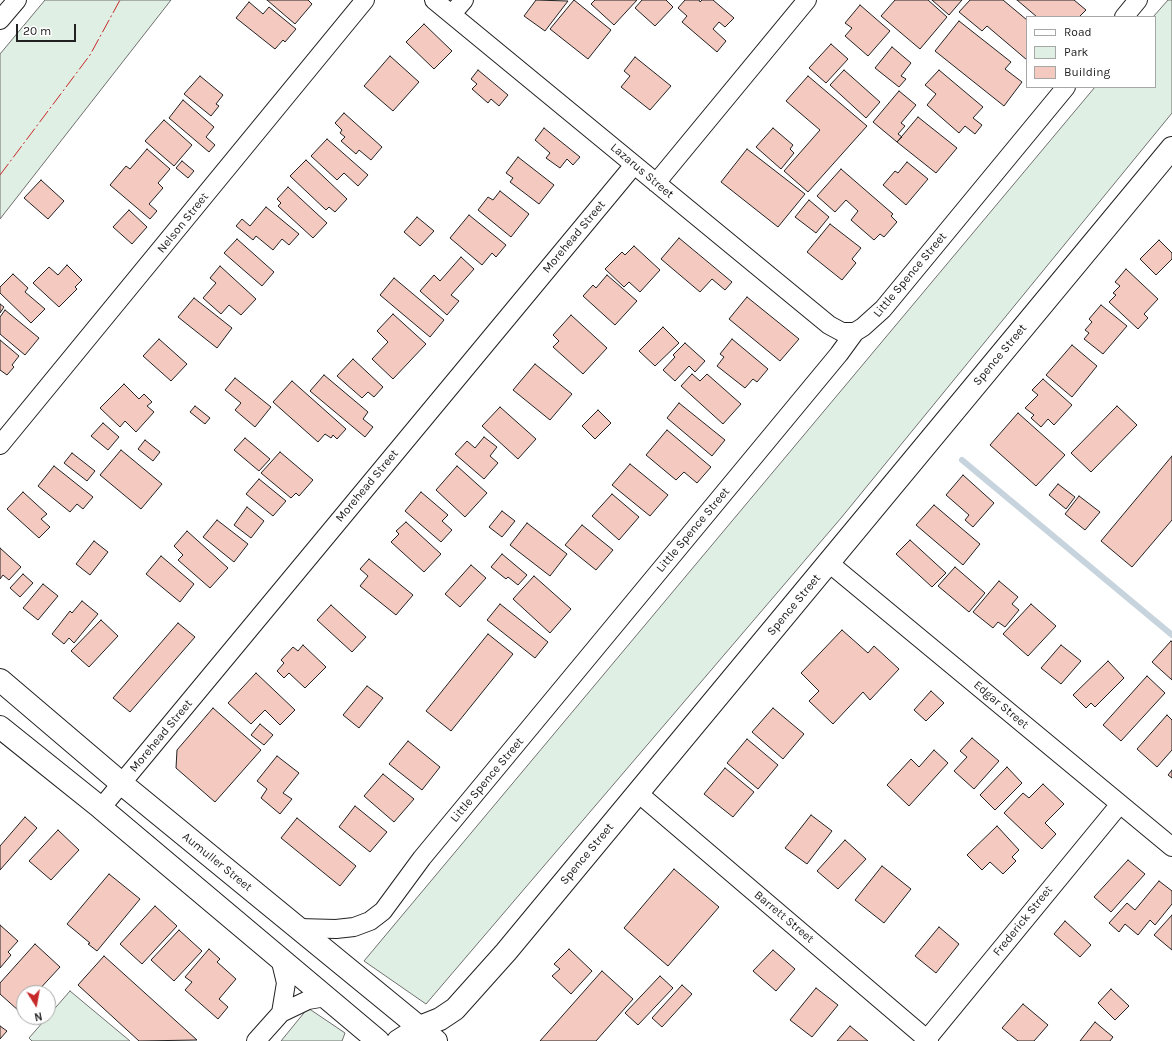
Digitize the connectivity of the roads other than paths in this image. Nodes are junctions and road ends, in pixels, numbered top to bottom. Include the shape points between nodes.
1 (365, 0) edge
2 (434, 0) edge
3 (464, 0) edge
4 (807, 0) edge
5 (1138, 0) edge
6 (13, 1) edge
7 (452, 14) junction
8 (1125, 16) edge
9 (0, 20) edge
10 (1065, 88) edge
11 (1172, 148) edge
12 (634, 165) junction
13 (656, 183) junction
14 (854, 332) junction
15 (0, 445) edge
16 (829, 563) junction
17 (0, 680) edge
18 (0, 727) edge
19 (121, 783) junction
20 (638, 793) junction
21 (1120, 804) junction
22 (101, 808) junction
23 (1172, 847) edge
24 (299, 928) junction
25 (280, 958) junction
26 (326, 997) junction
27 (281, 1012) junction
28 (428, 1034) edge
29 (928, 1040) edge
30 (256, 1041) edge
31 (378, 1041) edge
32 (398, 1041) edge

1 - 15 street, Nelson Street
2 - 7 street, Lazarus Street
3 - 7 street
4 - 13 street
5 - 8 street
6 - 9 street
7 - 12 street, Lazarus Street
10 - 14 street, Little Spence Street via 883,310 863,328
11 - 16 street, Spence Street
12 - 13 street, Lazarus Street
12 - 19 street, Morehead Street
13 - 14 street, Lazarus Street via 832,327 842,332
14 - 24 street, Little Spence Street via 839,354 427,852 383,911 370,921 354,927
16 - 20 street, Spence Street
16 - 21 street, Edgar Street
17 - 19 street, Aumuller Street
18 - 22 street
19 - 22 street, Morehead Street
19 - 24 street, Aumuller Street
20 - 28 street, Spence Street via 506,952 463,1001
20 - 29 street, Barrett Street
21 - 23 street, Edgar Street
21 - 29 street, Frederick Street
22 - 25 street
24 - 28 street, Aumuller Street
25 - 26 street
25 - 27 street via 286,983
26 - 27 street via 308,1000
26 - 31 street
27 - 30 street
28 - 32 street, Spence Street

